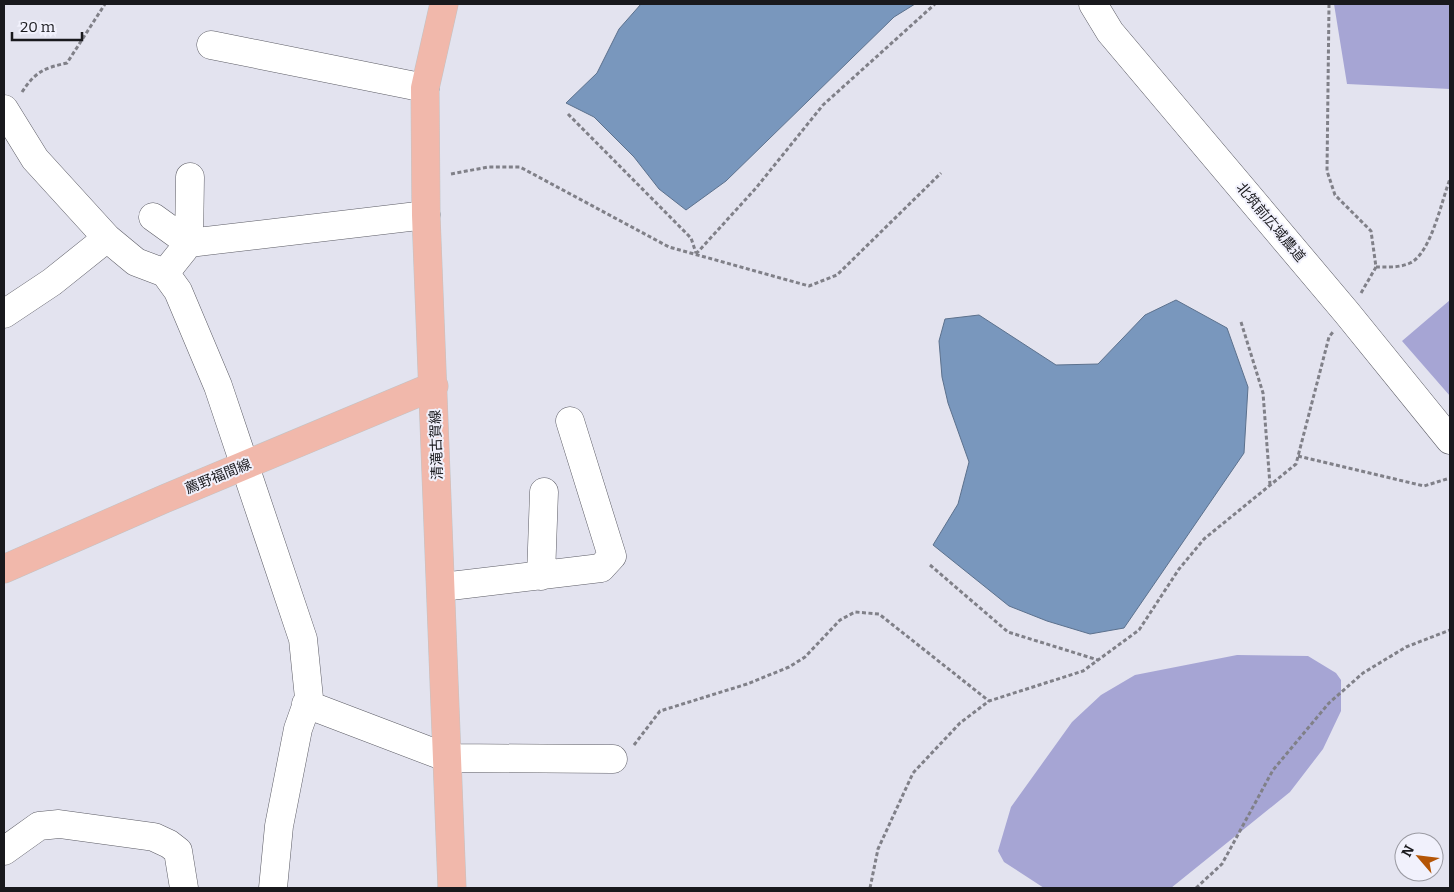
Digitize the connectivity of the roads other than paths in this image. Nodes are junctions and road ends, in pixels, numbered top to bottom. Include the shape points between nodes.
1 (444, 4) edge
2 (1093, 4) edge
3 (212, 45) dead end
4 (425, 88) junction
5 (6, 111) edge
6 (190, 177) dead end
7 (426, 215) junction
8 (153, 217) dead end
9 (108, 238) junction
10 (188, 243) junction
11 (165, 273) junction
12 (4, 314) edge
13 (434, 386) junction
14 (570, 422) dead end
15 (1450, 440) edge
16 (245, 466) junction
17 (544, 492) dead end
18 (4, 569) edge
19 (541, 576) junction
20 (442, 587) junction
21 (306, 704) junction
22 (448, 758) junction
23 (613, 759) road end
24 (4, 851) edge
25 (184, 888) edge
26 (273, 888) edge
27 (452, 888) edge

1 - 4 main road, 清滝古賀線
2 - 15 street, 北筑前広域農道 via 1110,32
3 - 4 street
4 - 7 main road, 清滝古賀線
5 - 9 street via 35,159
6 - 10 street
7 - 10 street
7 - 13 main road, 清滝古賀線
8 - 10 street
9 - 11 street via 136,262
9 - 12 street
10 - 11 street
11 - 16 street via 178,291 218,386
13 - 16 main road, 薦野福間線
13 - 20 main road, 清滝古賀線
14 - 19 street via 612,556 601,568
16 - 18 main road, 薦野福間線
16 - 21 street via 303,639 309,698
17 - 19 street
19 - 20 street
20 - 22 main road, 清滝古賀線
21 - 22 street
21 - 26 street via 298,728 279,826
22 - 23 street
22 - 27 main road, 清滝古賀線
24 - 25 street via 38,826 59,824 154,837 178,851

